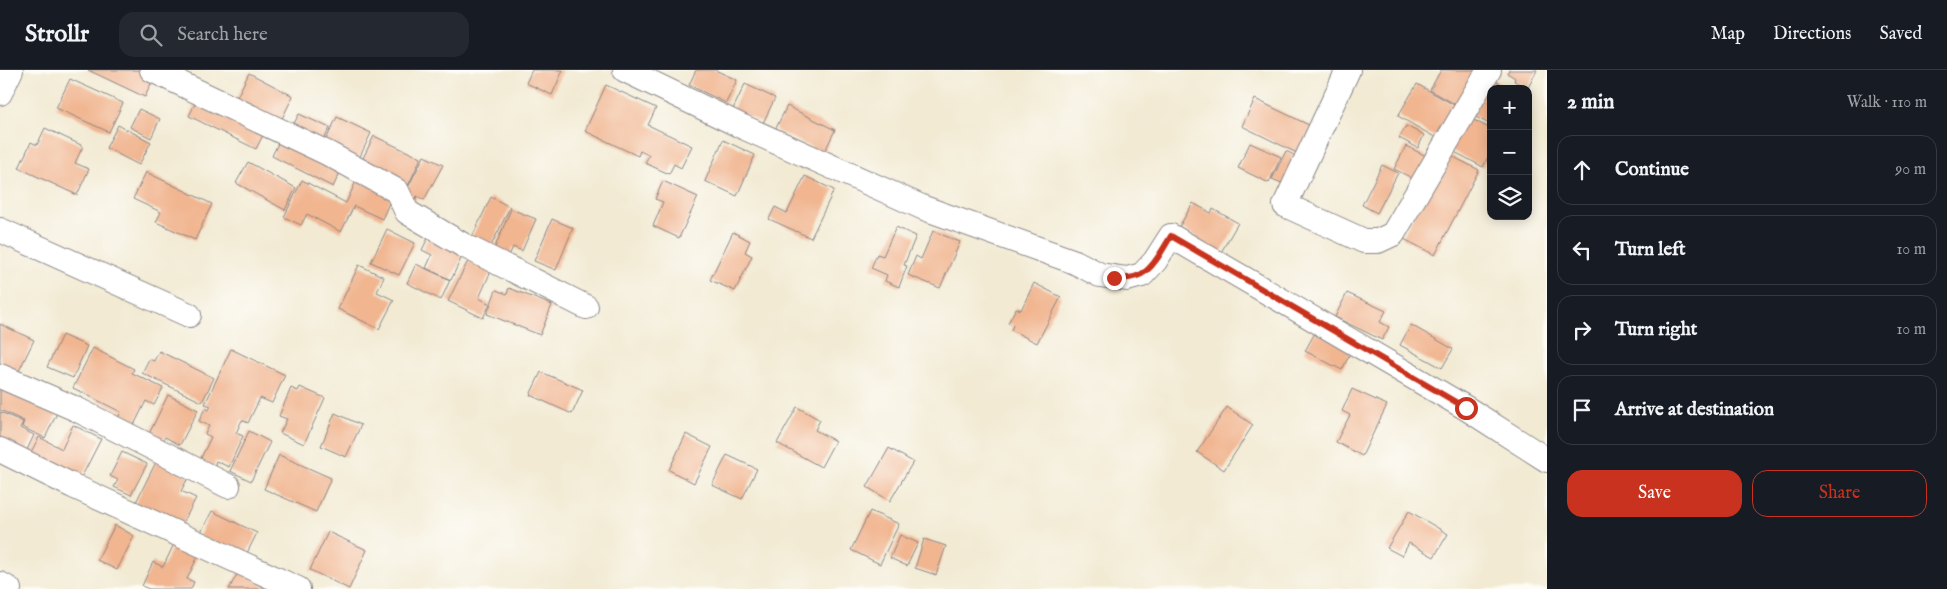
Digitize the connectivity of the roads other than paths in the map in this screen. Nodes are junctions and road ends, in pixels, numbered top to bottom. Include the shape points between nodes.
1 (11, 70) edge
2 (152, 70) edge
3 (625, 70) edge
4 (1348, 70) edge
5 (1489, 70) edge
6 (0, 93) edge
7 (0, 230) edge
8 (586, 308) dead end
9 (189, 315) dead end
10 (0, 376) edge
11 (0, 450) edge
12 (1547, 460) edge
13 (228, 486) dead end
14 (0, 584) edge
15 (10, 589) edge
16 (298, 589) edge

1 - 6 street
2 - 8 street via 390,186 397,191 407,212 463,245
3 - 12 street via 742,127 924,208 1075,262 1100,275 1127,280 1142,275 1156,261 1171,236 1466,408
4 - 5 street via 1285,205 1364,241 1378,241 1393,234
7 - 9 street
10 - 13 street
11 - 16 street
14 - 15 street

